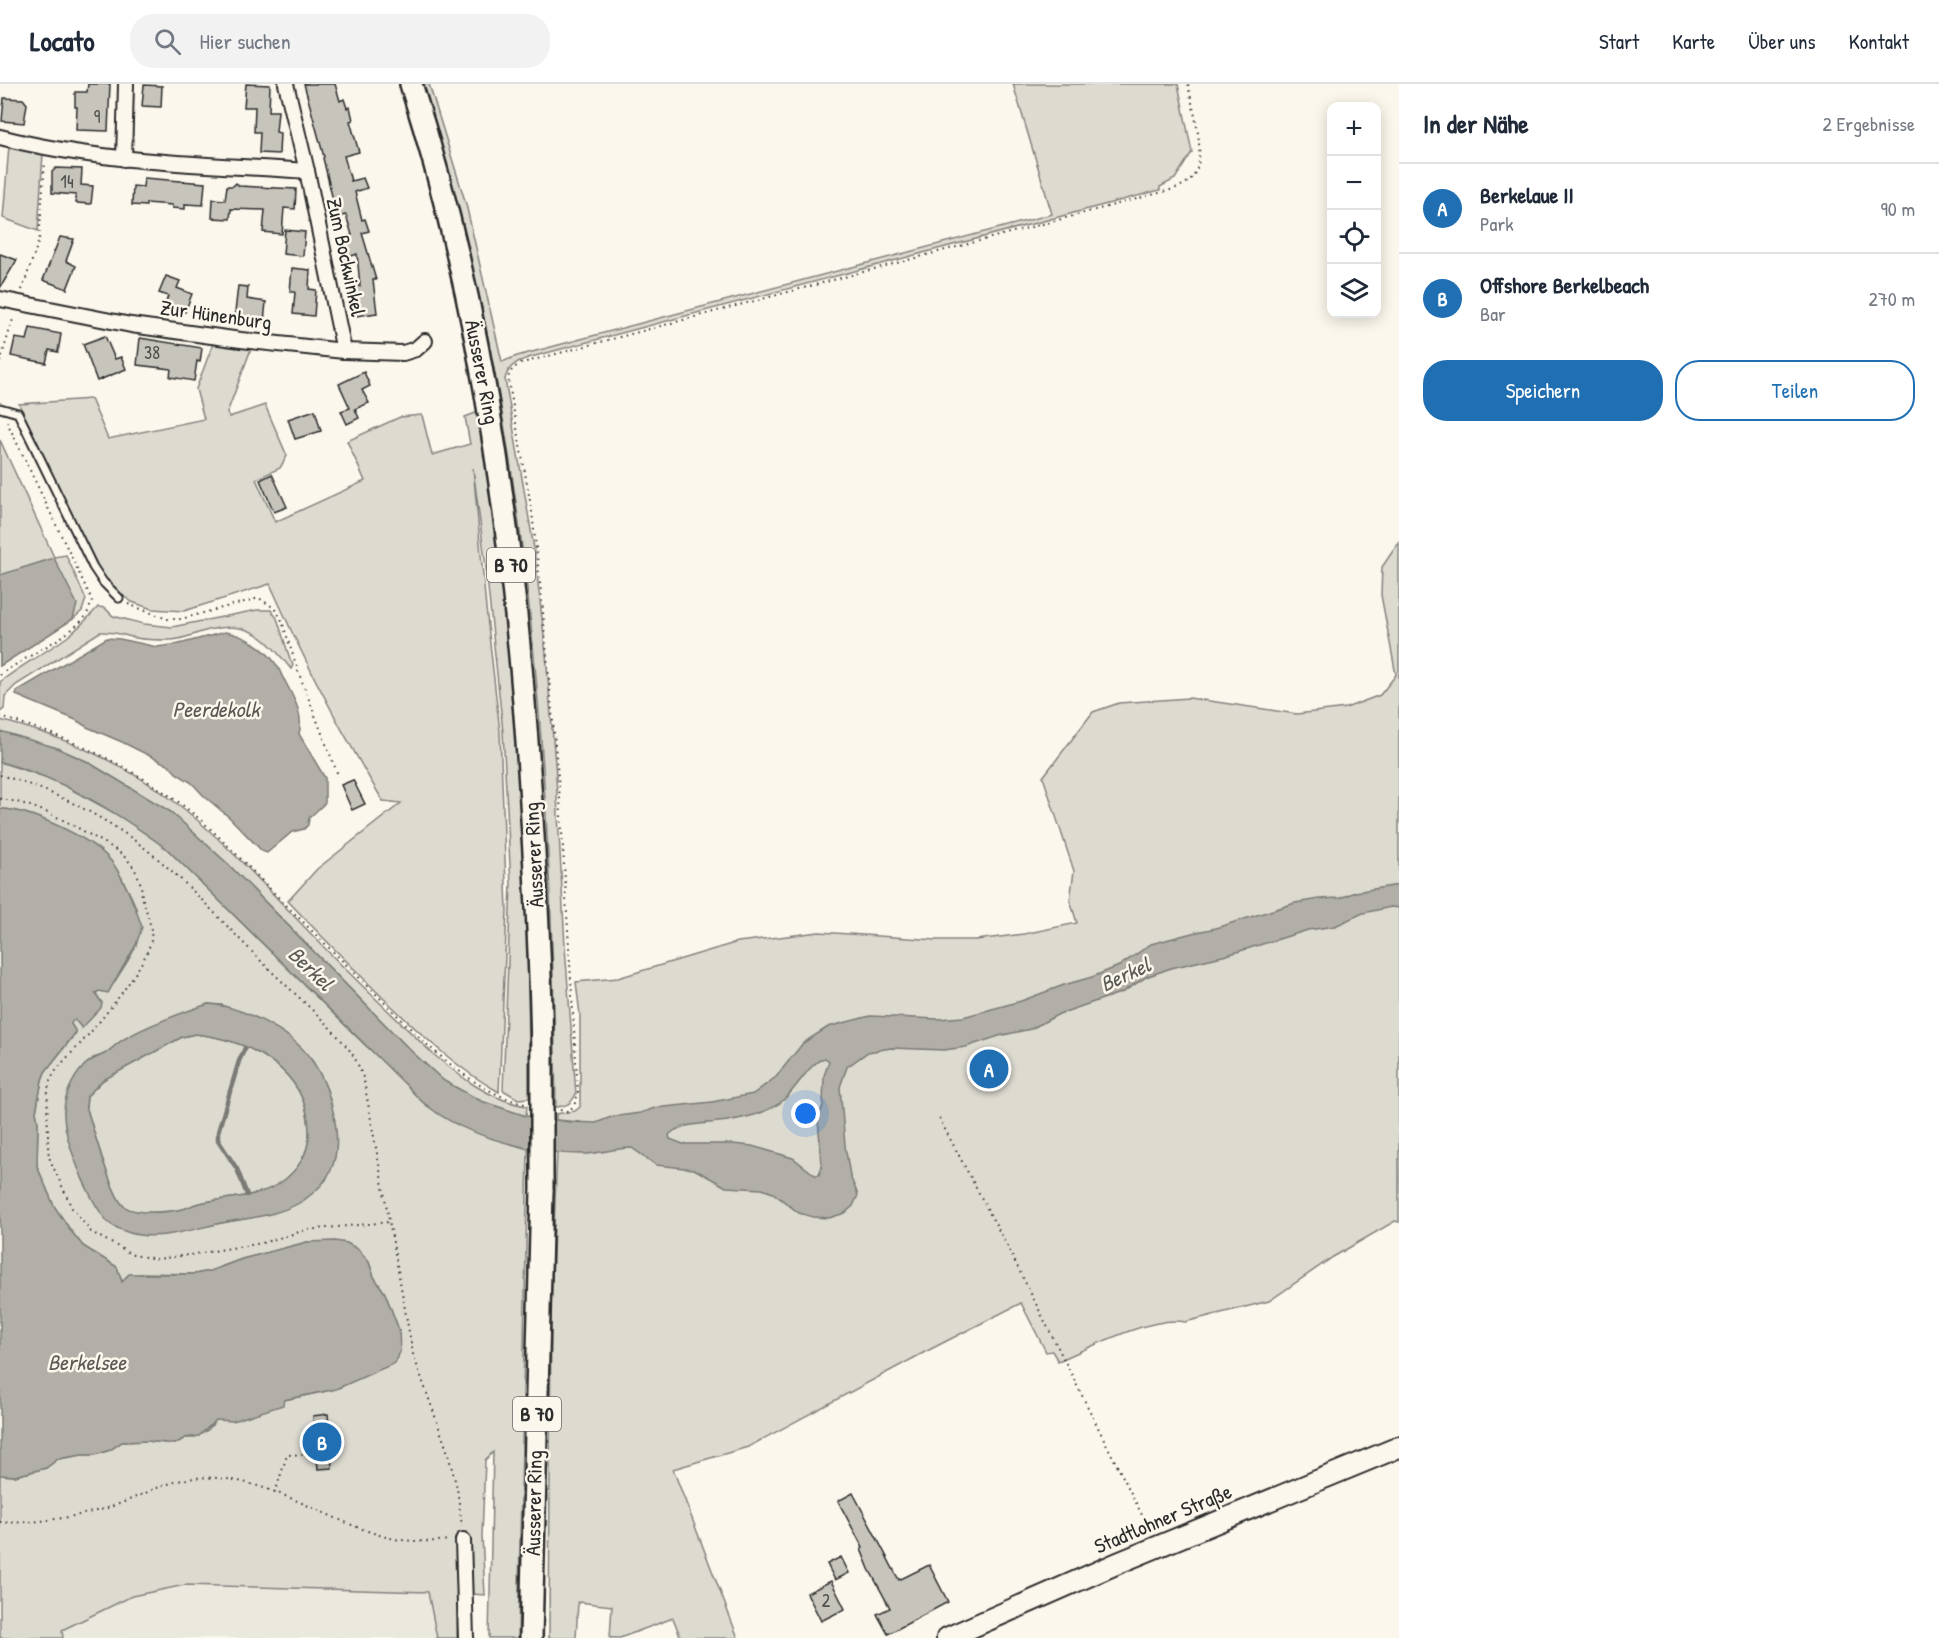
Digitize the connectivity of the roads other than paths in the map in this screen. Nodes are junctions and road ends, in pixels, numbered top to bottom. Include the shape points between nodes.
1 (126, 84) edge
2 (286, 84) edge
3 (411, 84) edge
4 (0, 137) edge
5 (124, 159) junction
6 (307, 171) junction
7 (0, 299) edge
8 (425, 341) dead end
9 (344, 351) junction
10 (1, 411) edge
11 (118, 598) road end
12 (1399, 1447) edge
13 (463, 1540) road end
14 (466, 1638) edge
15 (531, 1638) edge
16 (947, 1638) edge

1 - 5 street
2 - 6 street, Zum Bockwinkel
3 - 15 main road, Äusserer Ring / B 70, bridge via 452,233 495,441 527,733 541,969 542,1057
4 - 5 street
5 - 6 street
6 - 9 street, Zum Bockwinkel
7 - 9 street, Zur Hünenburg via 130,325
8 - 9 street, Zur Hünenburg via 403,353
10 - 11 lane via 18,413 93,567
12 - 16 street, Stadtlohner Straße
13 - 14 street

